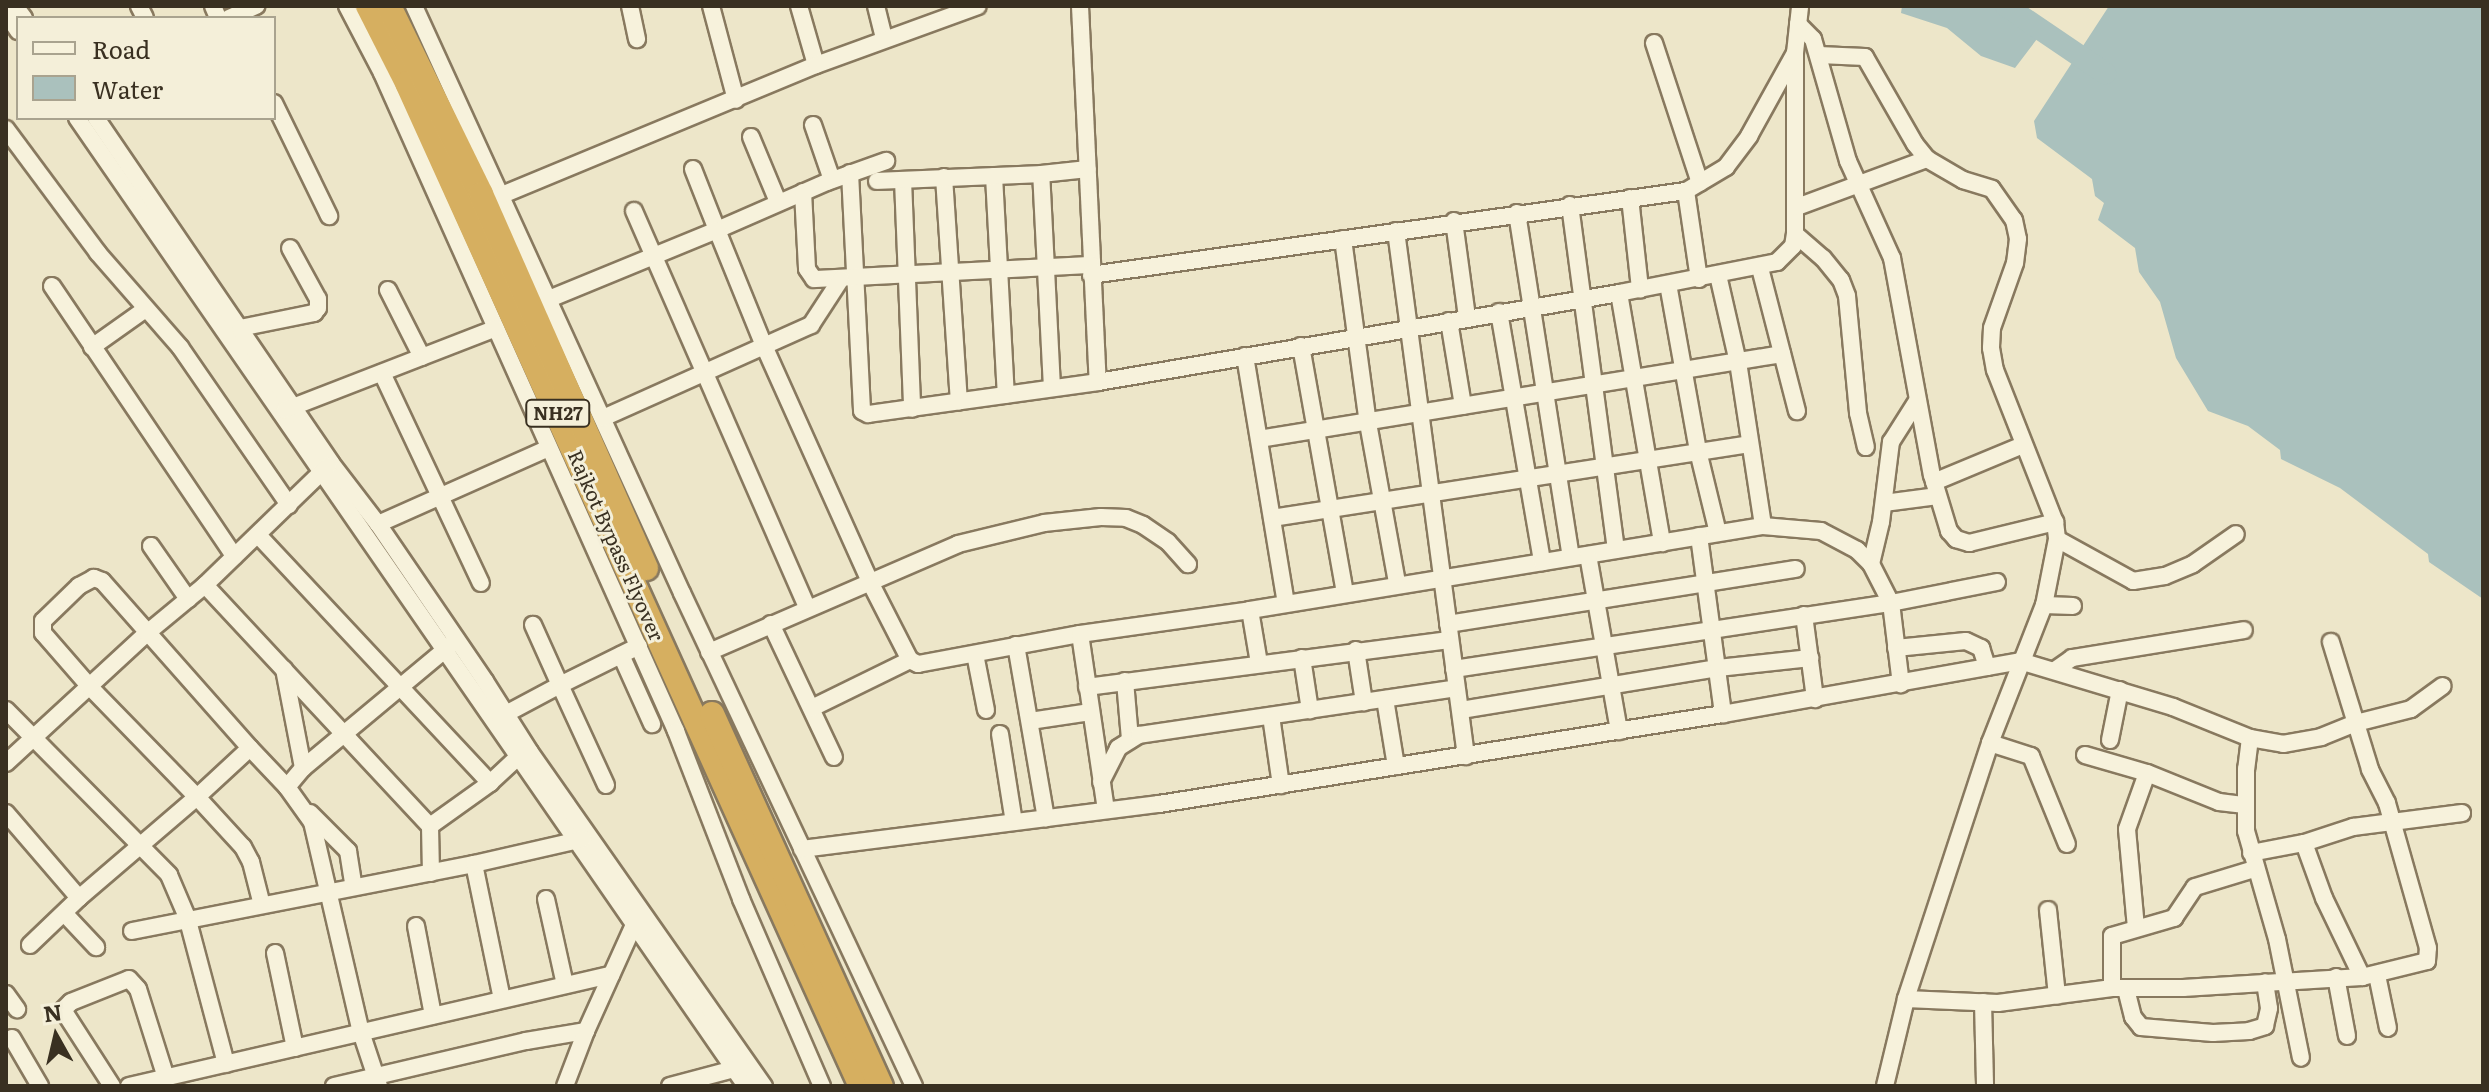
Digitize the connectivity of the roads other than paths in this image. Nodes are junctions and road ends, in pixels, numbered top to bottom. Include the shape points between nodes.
1 (256, 6) edge
2 (347, 6) edge
3 (368, 6) edge
4 (389, 6) edge
5 (414, 6) edge
6 (630, 6) edge
7 (711, 6) edge
8 (799, 6) edge
9 (876, 6) edge
10 (978, 6) edge
11 (1080, 6) edge
12 (1800, 7) edge
13 (945, 12) edge
14 (233, 16) edge
15 (1798, 24) junction
16 (637, 39) dead end
17 (884, 39) junction
18 (1654, 43) dead end
19 (1795, 53) junction
20 (1819, 55) junction
21 (816, 65) junction
22 (736, 100) junction
23 (276, 107) edge
24 (78, 120) edge
25 (97, 120) edge
26 (813, 125) dead end
27 (6, 129) edge
28 (751, 137) dead end
29 (1927, 159) junction
30 (886, 161) dead end
31 (693, 169) dead end
32 (1088, 169) junction
33 (850, 173) junction
34 (1041, 174) junction
35 (994, 176) junction
36 (944, 177) junction
37 (832, 180) junction
38 (903, 180) junction
39 (877, 181) dead end
40 (1860, 186) junction
41 (1693, 187) junction
42 (803, 192) junction
43 (502, 195) junction
44 (1630, 198) junction
45 (778, 202) junction
46 (1570, 205) junction
47 (1797, 207) junction
48 (634, 211) dead end
49 (1517, 213) junction
50 (329, 216) dead end
51 (1454, 221) junction
52 (717, 230) junction
53 (1396, 231) junction
54 (1795, 234) junction
55 (1343, 239) junction
56 (290, 248) dead end
57 (652, 256) junction
58 (1047, 267) junction
59 (1760, 268) junction
60 (998, 270) junction
61 (1091, 270) junction
62 (951, 272) junction
63 (906, 274) junction
64 (1718, 275) junction
65 (848, 279) junction
66 (1699, 279) junction
67 (1668, 284) junction
68 (52, 286) dead end
69 (1640, 289) junction
70 (388, 290) dead end
71 (1619, 293) junction
72 (1584, 298) junction
73 (549, 299) junction
74 (1530, 306) junction
75 (144, 310) junction
76 (1499, 312) junction
77 (1467, 317) junction
78 (1449, 321) junction
79 (240, 328) junction
80 (496, 328) junction
81 (1408, 328) junction
82 (1357, 337) junction
83 (1301, 346) junction
84 (92, 347) junction
85 (765, 348) junction
86 (1782, 354) junction
87 (1245, 356) junction
88 (422, 357) junction
89 (1738, 362) junction
90 (382, 373) junction
91 (1685, 373) junction
92 (705, 374) junction
93 (1635, 380) junction
94 (1098, 382) junction
95 (1593, 386) junction
96 (1052, 388) junction
97 (1546, 394) junction
98 (1006, 395) junction
99 (1512, 399) junction
100 (959, 401) junction
101 (1917, 401) junction
102 (1463, 406) junction
103 (912, 409) junction
104 (285, 410) junction
105 (1797, 411) dead end
106 (1419, 413) junction
107 (603, 418) junction
108 (1368, 423) junction
109 (1316, 430) junction
110 (1259, 439) junction
111 (1749, 444) junction
112 (2023, 445) junction
113 (1866, 447) dead end
114 (549, 448) junction
115 (1698, 451) junction
116 (1646, 458) junction
117 (1604, 465) junction
118 (326, 468) junction
119 (1557, 472) junction
120 (1527, 477) junction
121 (1936, 489) junction
122 (1432, 491) junction
123 (442, 496) junction
124 (1380, 501) junction
125 (1884, 503) junction
126 (289, 505) junction
127 (1330, 509) junction
128 (1272, 518) junction
129 (378, 524) junction
130 (1763, 526) junction
131 (2056, 530) junction
132 (1718, 533) junction
133 (2236, 534) dead end
134 (258, 535) junction
135 (1699, 536) junction
136 (1662, 543) junction
137 (151, 546) dead end
138 (1616, 550) junction
139 (234, 556) junction
140 (1579, 556) junction
141 (1542, 562) junction
142 (1188, 564) dead end
143 (1871, 564) junction
144 (1796, 569) dead end
145 (1444, 577) junction
146 (870, 582) junction
147 (1997, 582) dead end
148 (481, 583) dead end
149 (1397, 583) junction
150 (205, 585) junction
151 (1706, 585) junction
152 (1345, 593) junction
153 (188, 599) junction
154 (1598, 600) junction
155 (1891, 603) junction
156 (1286, 604) junction
157 (2044, 605) junction
158 (2073, 606) dead end
159 (807, 607) junction
160 (1250, 610) junction
161 (1804, 615) junction
162 (771, 624) junction
163 (533, 625) dead end
164 (1714, 627) junction
165 (2244, 630) dead end
166 (1449, 632) junction
167 (147, 633) junction
168 (1080, 634) junction
169 (2331, 642) dead end
170 (451, 645) junction
171 (1016, 645) junction
172 (1606, 645) junction
173 (639, 646) junction
174 (1896, 648) junction
175 (1356, 650) junction
176 (709, 652) junction
177 (975, 654) junction
178 (621, 655) junction
179 (1302, 658) junction
180 (1810, 658) junction
181 (910, 660) junction
182 (2020, 661) junction
183 (1259, 663) junction
184 (284, 667) junction
185 (1987, 667) junction
186 (1718, 668) junction
187 (1454, 669) junction
188 (2055, 670) junction
189 (1125, 681) junction
190 (1901, 684) junction
191 (560, 685) junction
192 (89, 686) junction
193 (1611, 686) junction
194 (2443, 686) dead end
195 (1087, 687) junction
196 (403, 688) junction
197 (1456, 688) junction
198 (2120, 690) junction
199 (1385, 699) junction
200 (1815, 699) junction
201 (1364, 702) junction
202 (812, 708) junction
203 (6, 710) edge
204 (986, 710) dead end
205 (1310, 710) junction
206 (1461, 710) junction
207 (1090, 712) junction
208 (1723, 714) junction
209 (1271, 716) junction
210 (500, 717) junction
211 (1030, 721) junction
212 (2356, 723) junction
213 (652, 724) dead end
214 (1619, 731) junction
215 (1000, 734) dead end
216 (344, 735) junction
217 (2250, 738) junction
218 (32, 739) junction
219 (1130, 739) junction
220 (2110, 740) dead end
221 (1990, 743) junction
222 (250, 748) junction
223 (2085, 755) dead end
224 (1466, 756) junction
225 (518, 757) junction
226 (834, 757) dead end
227 (6, 763) edge
228 (1396, 766) junction
229 (303, 768) junction
230 (2147, 773) junction
231 (1101, 782) junction
232 (490, 783) junction
233 (606, 785) dead end
234 (1281, 785) junction
235 (287, 787) junction
236 (197, 797) junction
237 (2245, 805) junction
238 (303, 806) junction
239 (1106, 810) junction
240 (6, 813) edge
241 (2462, 813) dead end
242 (750, 818) junction
243 (1046, 818) junction
244 (1014, 822) junction
245 (2390, 822) junction
246 (430, 826) junction
247 (582, 840) junction
248 (2304, 843) junction
249 (2067, 844) dead end
250 (140, 846) junction
251 (802, 849) junction
252 (2253, 861) junction
253 (474, 864) junction
254 (431, 873) junction
255 (354, 887) junction
256 (330, 892) junction
257 (79, 898) junction
258 (546, 899) dead end
259 (262, 905) junction
260 (2048, 910) dead end
261 (64, 913) junction
262 (187, 917) junction
263 (637, 918) junction
264 (416, 926) dead end
265 (2136, 928) junction
266 (132, 931) dead end
267 (30, 945) dead end
268 (96, 947) dead end
269 (275, 953) dead end
270 (611, 975) junction
271 (2369, 976) junction
272 (2336, 977) junction
273 (2283, 981) junction
274 (2265, 982) junction
275 (565, 985) junction
276 (2119, 989) junction
277 (6, 994) edge
278 (2057, 996) junction
279 (502, 999) junction
280 (1906, 999) junction
281 (1983, 1002) junction
282 (17, 1009) dead end
283 (433, 1015) junction
284 (2388, 1028) dead end
285 (586, 1031) junction
286 (361, 1032) junction
287 (2347, 1036) dead end
288 (12, 1038) dead end
289 (295, 1048) junction
290 (2301, 1058) dead end
291 (226, 1064) junction
292 (742, 1067) junction
293 (166, 1078) junction
294 (377, 1081) edge
295 (40, 1086) edge
296 (112, 1086) edge
297 (129, 1086) edge
298 (334, 1086) edge
299 (565, 1086) edge
300 (670, 1086) edge
301 (746, 1086) edge
302 (764, 1086) edge
303 (822, 1086) edge
304 (861, 1086) edge
305 (881, 1086) edge
306 (914, 1086) edge
307 (1885, 1086) edge
308 (1985, 1086) edge

1 - 14 street
2 - 80 street
3 - 242 highway, Rajkot Bypass Flyover / NH27
4 - 242 highway, Rajkot Bypass Flyover / NH27 via 481,194
5 - 43 street
6 - 16 street
7 - 22 street
8 - 21 street
9 - 17 street
10 - 13 street
11 - 32 street
12 - 15 street
13 - 17 street
15 - 19 street
15 - 20 street via 1813,39
17 - 21 street
18 - 41 street
19 - 41 street via 1726,167
19 - 47 street
20 - 29 street via 1855,54 1871,63
20 - 40 street
21 - 22 street
22 - 43 street
23 - 50 street
24 - 104 street
25 - 79 street
26 - 37 street
27 - 75 street
28 - 45 street
29 - 40 street
29 - 112 street via 1992,189 2014,220 2015,263 1992,328 1991,348
30 - 33 street
31 - 52 street
32 - 34 street
32 - 61 street
33 - 37 street
33 - 65 street
34 - 35 street
34 - 58 street
35 - 36 street
35 - 60 street
36 - 38 street
36 - 62 street
37 - 42 street
38 - 39 street
38 - 63 street
40 - 47 street
40 - 101 street via 1892,258
41 - 44 street
41 - 66 street
42 - 45 street
42 - 65 street via 810,276
43 - 73 street
44 - 46 street
44 - 69 street
45 - 52 street
46 - 49 street
46 - 72 street
47 - 54 street
48 - 57 street
49 - 51 street
49 - 74 street
51 - 53 street
51 - 77 street
52 - 57 street
52 - 85 street
53 - 55 street
53 - 81 street
54 - 59 street via 1786,256
54 - 113 street via 1823,258 1847,296
55 - 61 street
55 - 82 street
56 - 79 street via 318,308
57 - 73 street
57 - 92 street
58 - 60 street
58 - 61 street
58 - 96 street
59 - 64 street
59 - 86 street
60 - 62 street
60 - 98 street
61 - 94 street
62 - 63 street
62 - 100 street
63 - 65 street
63 - 103 street
64 - 66 street
64 - 89 street
65 - 85 street via 811,325
65 - 103 street via 862,411
66 - 67 street
67 - 69 street
67 - 91 street
68 - 84 street
69 - 71 street
70 - 88 street
71 - 72 street
71 - 93 street
72 - 74 street
72 - 95 street
73 - 107 street
74 - 76 street
74 - 97 street
75 - 84 street
75 - 126 street via 180,347
76 - 77 street
76 - 99 street
77 - 78 street
78 - 81 street
78 - 102 street
79 - 104 street
80 - 88 street
80 - 114 street
81 - 82 street
81 - 106 street
82 - 83 street
82 - 108 street
83 - 87 street
83 - 109 street
84 - 139 street
85 - 92 street
85 - 146 street
86 - 89 street
86 - 105 street
87 - 94 street
87 - 110 street
88 - 90 street
89 - 91 street
89 - 111 street
90 - 104 street
90 - 123 street
91 - 93 street
91 - 115 street
92 - 107 street
92 - 159 street
93 - 95 street
93 - 116 street
94 - 96 street
95 - 97 street
95 - 117 street
96 - 98 street
97 - 99 street
97 - 119 street
98 - 100 street
99 - 102 street
99 - 120 street
100 - 103 street
101 - 121 street
101 - 125 street via 1891,442
102 - 106 street
104 - 118 street
106 - 108 street
106 - 122 street
107 - 176 street
108 - 109 street
108 - 124 street
109 - 110 street
109 - 127 street
110 - 128 street
111 - 115 street
111 - 130 street
112 - 121 street
112 - 131 street
114 - 123 street
114 - 173 street
115 - 116 street
115 - 132 street
116 - 117 street
116 - 136 street
117 - 119 street
117 - 138 street
118 - 126 street
118 - 129 street
118 - 170 street
119 - 120 street
119 - 140 street
120 - 122 street
120 - 141 street
121 - 125 street
121 - 131 street via 1956,539 1969,543
122 - 124 street
122 - 145 street
123 - 129 street
123 - 148 street
124 - 127 street
124 - 149 street
125 - 143 street
126 - 134 street
127 - 128 street
127 - 152 street
128 - 156 street
129 - 170 street
130 - 132 street
130 - 143 street via 1821,531
131 - 133 street via 2133,581 2193,564
131 - 157 street
132 - 135 street
134 - 139 street
134 - 196 street
135 - 136 street
135 - 151 street
136 - 138 street
137 - 153 street
138 - 140 street
139 - 150 street
140 - 141 street
140 - 154 street
141 - 145 street
142 - 146 street via 1143,525 1101,517 958,544
143 - 155 street
144 - 151 street
145 - 149 street
145 - 166 street
146 - 159 street
146 - 181 street
147 - 155 street
149 - 152 street
150 - 153 street
150 - 184 street
151 - 154 street
151 - 164 street
152 - 156 street
153 - 167 street
154 - 166 street
154 - 172 street
155 - 161 street
155 - 174 street
156 - 160 street
157 - 158 street
157 - 182 street
159 - 162 street
160 - 168 street
160 - 183 street
161 - 164 street
161 - 180 street
162 - 176 street
162 - 202 street
163 - 191 street
164 - 172 street
164 - 186 street
165 - 188 street via 2072,658
166 - 175 street
166 - 187 street
167 - 192 street
167 - 192 street via 102,581 88,579 79,586 41,626
167 - 222 street
168 - 171 street
168 - 195 street
169 - 212 street
170 - 196 street
170 - 210 street
171 - 177 street
171 - 211 street
172 - 187 street
172 - 193 street
173 - 178 street
173 - 303 street
174 - 185 street via 1966,641 1981,648
174 - 190 street
175 - 179 street
175 - 201 street
176 - 251 street
177 - 181 street via 930,665
177 - 204 street
178 - 191 street
178 - 213 street
179 - 183 street
179 - 205 street
180 - 186 street
180 - 200 street
181 - 202 street
182 - 185 street
182 - 188 street
182 - 221 street
183 - 189 street
184 - 216 street
184 - 229 street
185 - 190 street
186 - 193 street
186 - 208 street
187 - 197 street
188 - 198 street
189 - 195 street
189 - 219 street
190 - 200 street
191 - 210 street
191 - 233 street
192 - 218 street
192 - 236 street
193 - 206 street
193 - 214 street
194 - 212 street via 2411,709
195 - 207 street
196 - 216 street
196 - 232 street
197 - 199 street
197 - 206 street
198 - 217 street
198 - 220 street
199 - 201 street
199 - 228 street
200 - 208 street
201 - 205 street
202 - 226 street
203 - 218 street
205 - 209 street
206 - 224 street
207 - 211 street
207 - 231 street
208 - 214 street
209 - 219 street
209 - 234 street
210 - 225 street
210 - 247 street
211 - 243 street
212 - 217 street via 2299,743
212 - 245 street
214 - 224 street
215 - 244 street
216 - 229 street
216 - 246 street
217 - 237 street
218 - 227 street
218 - 250 street
219 - 231 street via 1109,759
221 - 249 street via 2031,756
221 - 280 street
222 - 235 street
222 - 236 street
223 - 230 street
224 - 228 street
225 - 232 street
225 - 247 street
228 - 234 street
229 - 235 street
230 - 237 street via 2206,798
230 - 265 street via 2127,829
231 - 239 street
232 - 246 street
234 - 239 street
235 - 238 street
236 - 250 street
236 - 259 street via 248,854
237 - 252 street
238 - 255 street via 348,851
238 - 256 street via 317,835
239 - 243 street
240 - 257 street
241 - 245 street
242 - 304 highway, Rajkot Bypass Flyover / NH27
242 - 305 highway, Rajkot Bypass Flyover / NH27
243 - 244 street
244 - 251 street
245 - 248 street
245 - 271 street via 2428,954 2420,965
246 - 254 street
247 - 253 street
247 - 263 street
248 - 252 street
248 - 271 street via 2324,898
250 - 257 street
250 - 262 street via 169,875
251 - 306 street
252 - 265 street via 2195,887 2174,918
252 - 273 street via 2277,939
253 - 254 street
253 - 279 street
254 - 255 street
255 - 256 street
256 - 259 street
256 - 286 street
257 - 261 street
258 - 275 street
259 - 262 street
260 - 278 street
261 - 267 street
261 - 268 street
262 - 266 street
262 - 291 street
263 - 270 street
263 - 292 street
264 - 283 street
265 - 276 street via 2119,931 2110,940
269 - 289 street
270 - 275 street
270 - 285 street
271 - 272 street
271 - 284 street
272 - 273 street
272 - 287 street
273 - 274 street
273 - 290 street
274 - 276 street
274 - 276 street via 2265,1026 2213,1033 2141,1027
275 - 279 street
276 - 278 street
277 - 282 street
278 - 281 street
279 - 283 street
280 - 281 street
280 - 307 street
281 - 308 street
283 - 286 street
285 - 294 street via 526,1041
285 - 299 street
286 - 289 street
286 - 294 street
288 - 295 street
289 - 291 street
291 - 293 street
292 - 300 street
292 - 301 street
292 - 302 street
293 - 296 street via 138,989 129,979 63,1010
293 - 297 street
294 - 298 street

